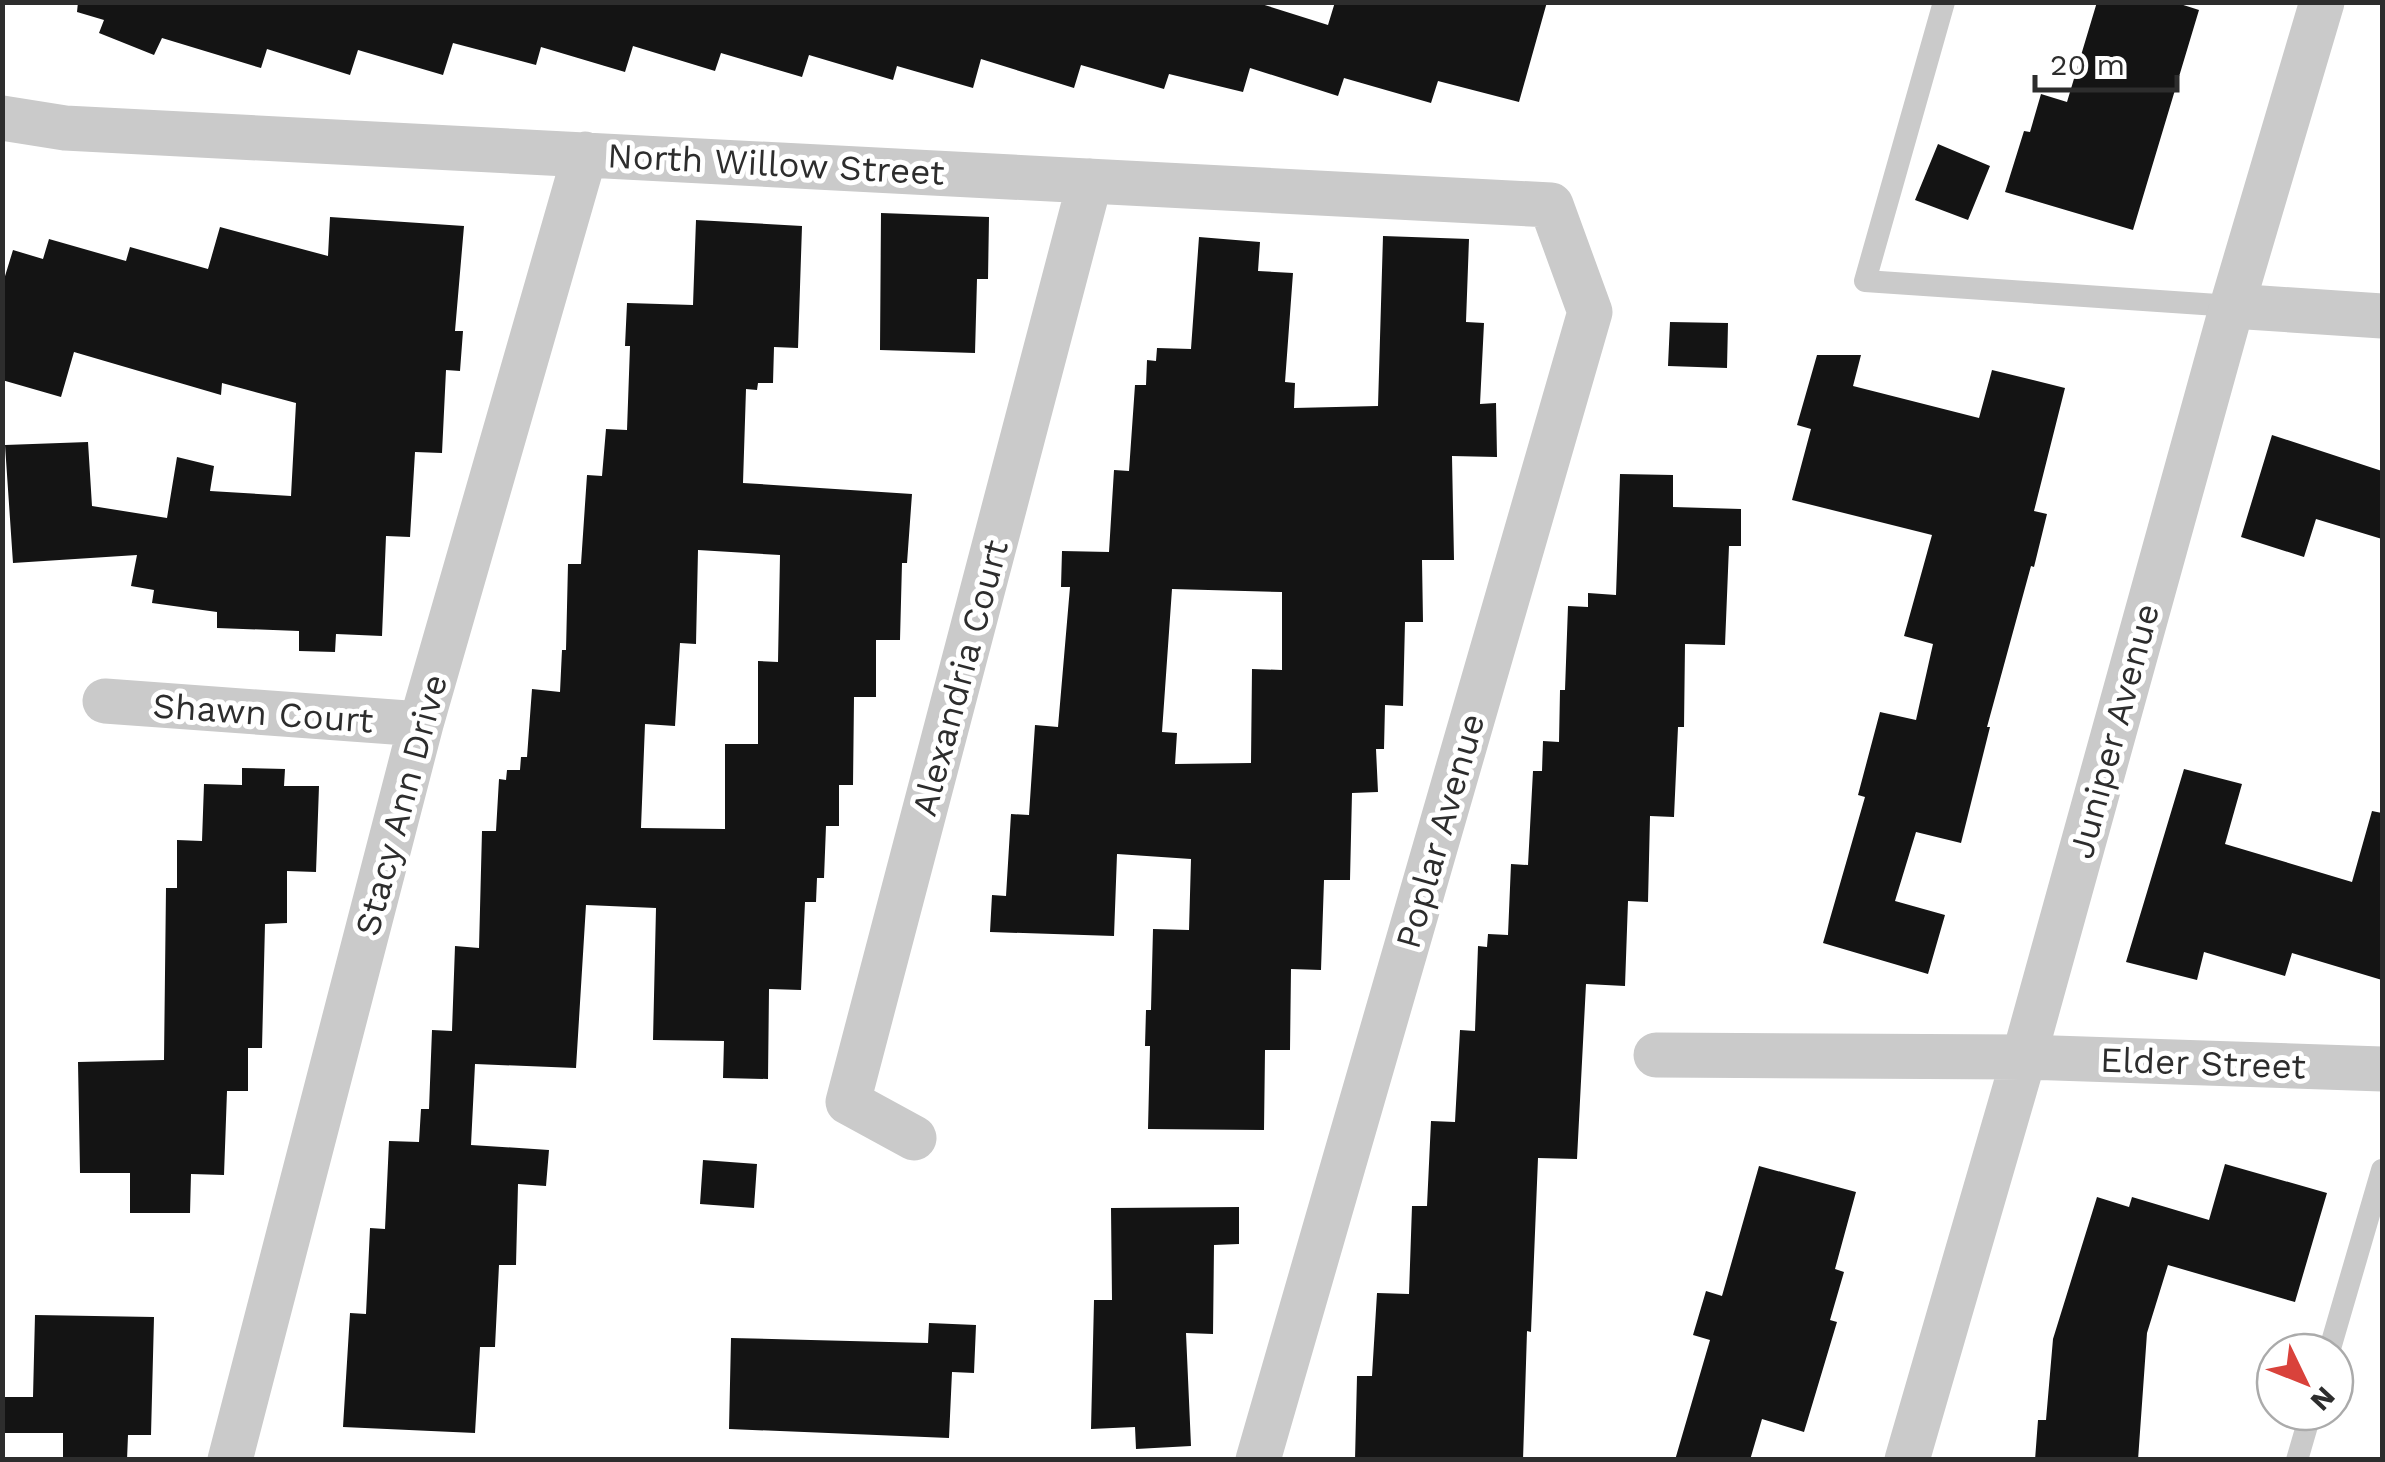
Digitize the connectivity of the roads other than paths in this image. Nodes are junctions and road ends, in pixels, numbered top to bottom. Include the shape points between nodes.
1 (1944, 2) edge
2 (2322, 2) edge
3 (2, 118) edge
4 (584, 154) junction
5 (1090, 180) junction
6 (1551, 204) joint
7 (2232, 306) junction
8 (2382, 316) edge
9 (105, 702) dead end
10 (421, 724) junction
11 (1656, 1054) dead end
12 (2024, 1057) junction
13 (2382, 1069) edge
14 (914, 1138) dead end
15 (2382, 1170) edge
16 (2335, 1332) edge
17 (2305, 1432) edge
18 (230, 1460) edge
19 (1258, 1460) edge
20 (1907, 1460) edge
21 (2297, 1460) edge

1 - 7 lane via 1865,282
2 - 7 street, Juniper Avenue
3 - 4 street, North Willow Street via 66,128
4 - 5 street, North Willow Street
4 - 10 street, Stacy Ann Drive
5 - 6 street, North Willow Street
5 - 14 street, Alexandria Court via 848,1102
6 - 19 street, Poplar Avenue via 1590,312
7 - 8 street
7 - 12 street, Juniper Avenue
9 - 10 street, Shawn Court
10 - 18 street, Stacy Ann Drive
11 - 12 street, Elder Street
12 - 13 street, Elder Street
12 - 20 street, Juniper Avenue
15 - 16 lane
17 - 21 lane

